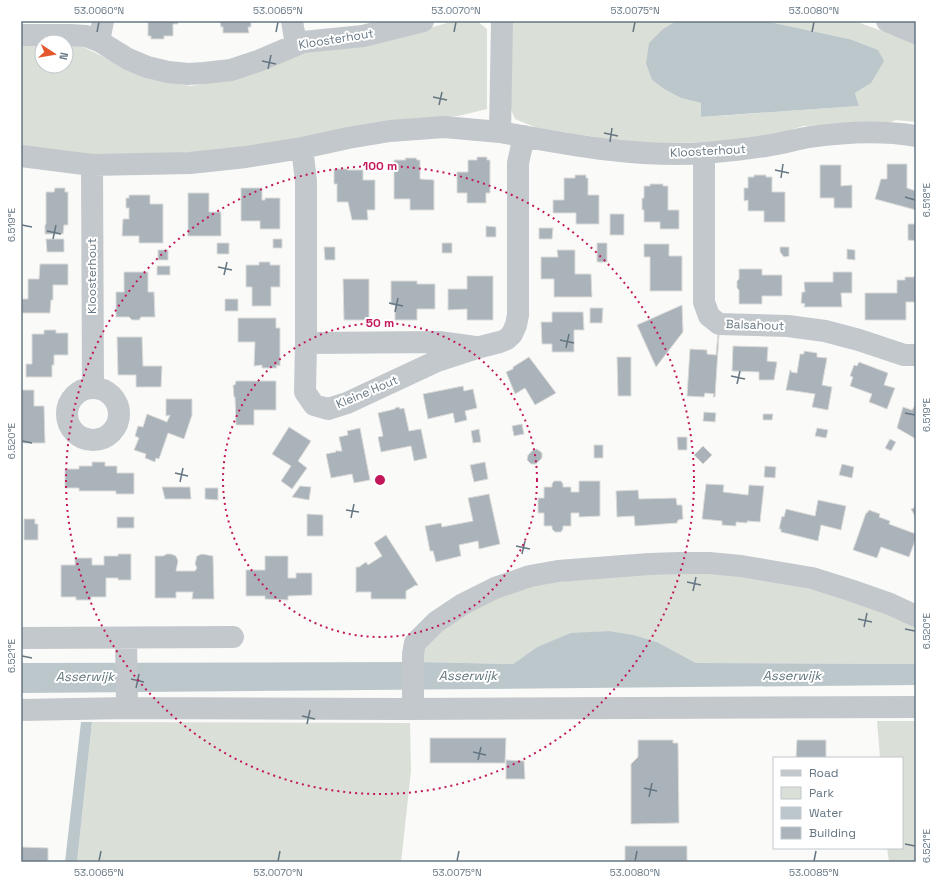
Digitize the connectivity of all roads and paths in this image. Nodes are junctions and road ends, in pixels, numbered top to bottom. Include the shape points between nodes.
1 (292, 21) edge
2 (423, 21) edge
3 (502, 21) edge
4 (887, 21) edge
5 (101, 31) edge
6 (916, 33) edge
7 (21, 35) edge
8 (296, 44) junction
9 (500, 132) junction
10 (524, 136) junction
11 (916, 136) edge
12 (302, 148) junction
13 (704, 153) junction
14 (21, 156) edge
15 (92, 165) junction
16 (306, 343) junction
17 (480, 347) junction
18 (916, 355) edge
19 (93, 387) dead end
20 (916, 616) edge
21 (233, 637) dead end
22 (21, 638) edge
23 (126, 647) junction
24 (127, 701) junction
25 (413, 701) junction
26 (916, 707) edge
27 (21, 710) edge

1 - 8 street
2 - 8 street, Kloosterhout via 363,36
3 - 9 street
4 - 6 street
5 - 7 street, Kloosterhout via 86,36
5 - 8 street, Kloosterhout via 128,59 147,67 188,74 231,70
9 - 10 street, Kloosterhout
9 - 12 street, Kloosterhout via 444,127 390,131
10 - 13 street, Kloosterhout via 622,151
10 - 17 street, Kleine Hout via 518,163 516,325 507,339
11 - 13 street, Kloosterhout via 898,133 842,134
12 - 15 street, Kloosterhout via 190,163
12 - 16 street, Kleine Hout via 306,181
13 - 18 street, Balsahout via 704,302 709,316 719,324 788,326 825,331 904,356
14 - 15 street, Kloosterhout
15 - 19 street, Kloosterhout
16 - 17 street, Kleine Hout via 439,342
16 - 17 street, Kleine Hout via 305,392 314,405 328,409 347,403 437,361
20 - 25 street via 890,604 812,578 741,566 680,563 558,571 530,576 495,588 463,604 436,622 415,643
21 - 23 street
22 - 23 street
23 - 24 street
24 - 25 street
24 - 27 street
25 - 26 street

